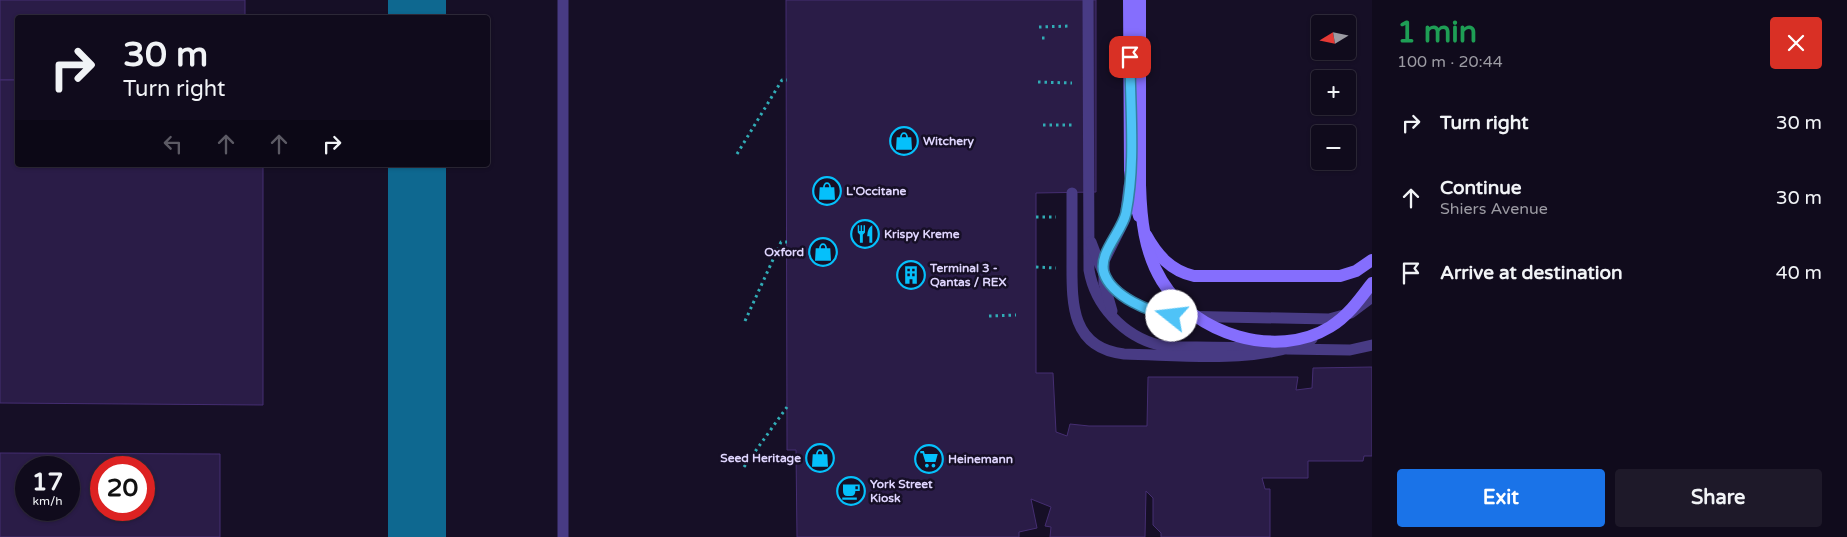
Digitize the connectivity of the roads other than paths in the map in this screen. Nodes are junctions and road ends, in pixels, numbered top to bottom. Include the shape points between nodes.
1 (563, 0) edge
2 (1088, 0) edge
3 (1129, 0) edge
4 (1140, 0) edge
5 (1130, 170) junction
6 (1072, 193) dead end
7 (1089, 237) junction
8 (1372, 260) edge
9 (1103, 271) junction
10 (1372, 284) edge
11 (1372, 297) edge
12 (1118, 322) junction
13 (1328, 328) junction
14 (1372, 345) edge
15 (563, 537) edge

1 - 15 lane
2 - 7 lane
3 - 5 street
4 - 13 street, bridge via 1141,216 1147,246 1162,282 1195,316 1215,328 1244,338 1290,340
5 - 8 street via 1138,212 1150,242 1167,263 1185,274 1340,276 1356,272
5 - 9 lane via 1125,219 1107,252
6 - 13 lane, bridge via 1072,305 1081,328 1104,350 1124,354 1265,354 1298,345
7 - 9 lane
7 - 12 lane via 1092,286 1098,300
9 - 11 lane via 1118,292 1149,310 1172,316 1329,319 1351,313
9 - 12 lane via 1106,297
10 - 13 street, bridge via 1359,302
12 - 14 lane via 1145,340 1171,346 1350,350

